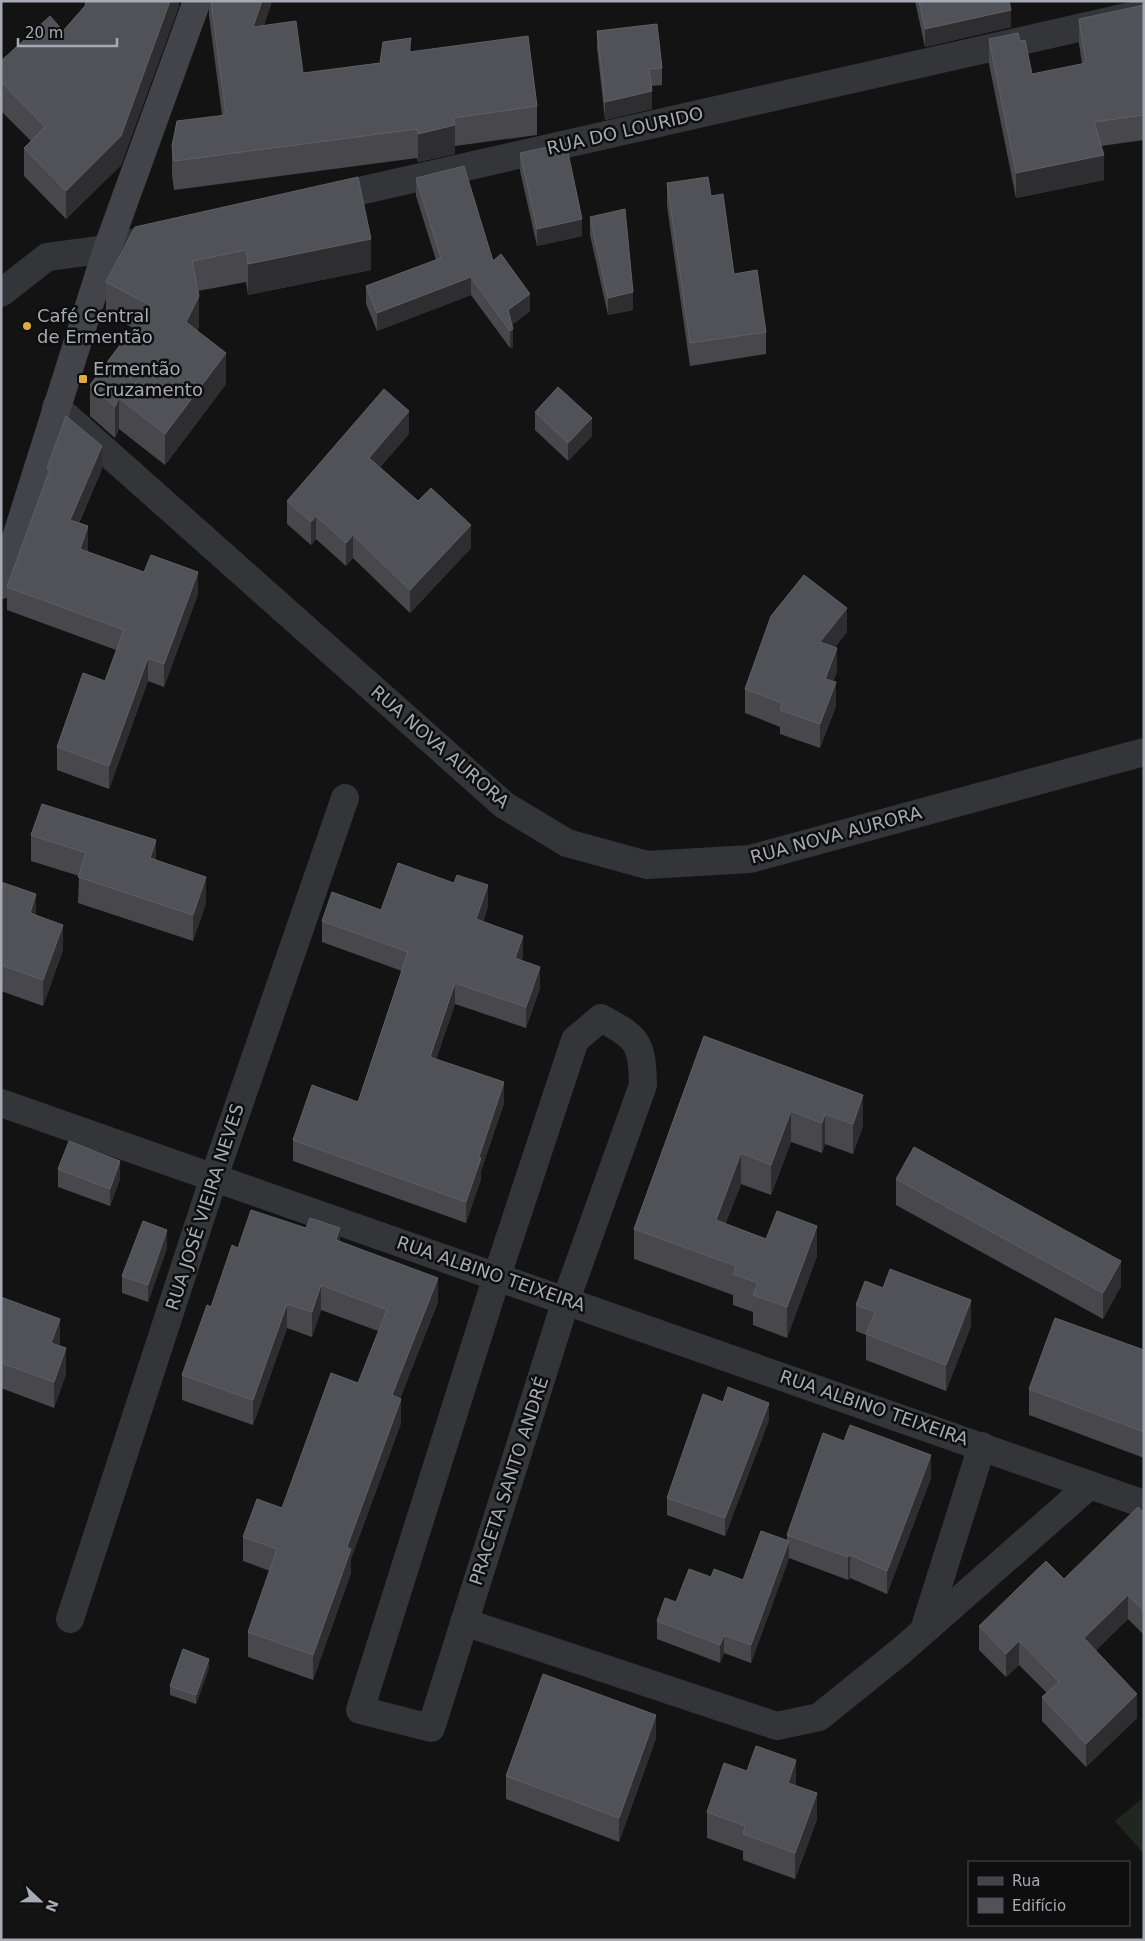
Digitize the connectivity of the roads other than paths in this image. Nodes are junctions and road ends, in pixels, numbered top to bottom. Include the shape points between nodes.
1 (197, 1) edge
2 (1144, 14) edge
3 (298, 205) edge
4 (183, 231) edge
5 (107, 249) junction
6 (1, 293) edge
7 (56, 406) junction
8 (1, 585) edge
9 (1144, 752) edge
10 (344, 798) dead end
11 (1, 1103) edge
12 (214, 1177) junction
13 (497, 1276) junction
14 (566, 1300) junction
15 (982, 1446) junction
16 (1090, 1485) junction
17 (1144, 1504) edge
18 (70, 1618) dead end
19 (464, 1622) junction
20 (924, 1630) junction

1 - 5 street
2 - 3 street, RUA DO LOURIDO
4 - 5 street
5 - 6 street via 47,257
5 - 7 street
7 - 8 street
7 - 9 street, RUA NOVA AURORA via 504,805 567,843 647,865 750,860
10 - 12 street, RUA JOSÉ VIEIRA NEVES
11 - 12 street, RUA ALBINO TEIXEIRA
12 - 13 street, RUA ALBINO TEIXEIRA
12 - 18 street, RUA JOSÉ VIEIRA NEVES
13 - 14 street, RUA ALBINO TEIXEIRA
13 - 14 street, PRACETA SANTO ANDRÉ via 575,1040 601,1018 631,1034 643,1058 643,1085
13 - 19 street, PRACETA SANTO ANDRÉ via 360,1710 431,1728
14 - 15 street, RUA ALBINO TEIXEIRA
14 - 19 street, PRACETA SANTO ANDRÉ
15 - 16 street, RUA ALBINO TEIXEIRA
15 - 20 street, RUA ALBINO TEIXEIRA
16 - 17 street, RUA ALBINO TEIXEIRA
16 - 20 street
19 - 20 street via 777,1726 819,1717

